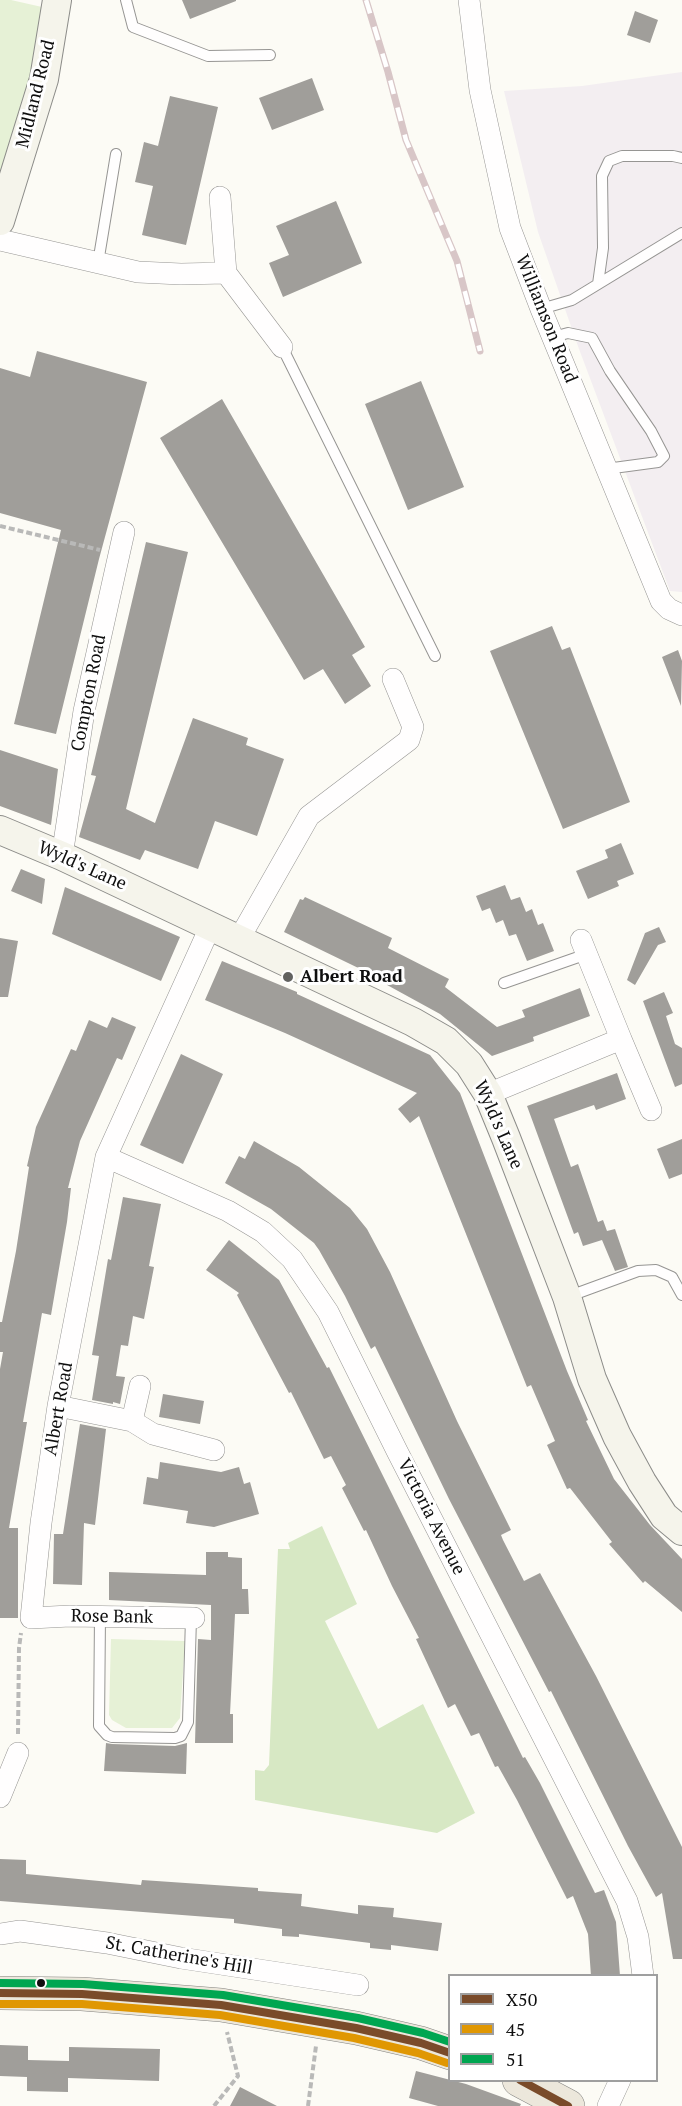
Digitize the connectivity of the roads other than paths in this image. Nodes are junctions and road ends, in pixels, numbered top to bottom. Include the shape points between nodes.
1 (57, 0) edge
2 (126, 0) edge
3 (470, 0) edge
4 (270, 55) dead end
5 (116, 154) dead end
6 (682, 158) edge
7 (220, 197) dead end
8 (0, 221) edge
9 (682, 233) edge
10 (0, 240) edge
11 (98, 263) junction
12 (226, 273) junction
13 (598, 284) junction
14 (541, 309) junction
15 (552, 337) junction
16 (282, 347) joint
17 (606, 469) junction
18 (124, 532) dead end
19 (682, 615) edge
20 (435, 656) dead end
21 (393, 679) dead end
22 (0, 830) edge
23 (62, 856) junction
24 (211, 926) junction
25 (239, 939) junction
26 (584, 947) joint
27 (504, 983) dead end
28 (621, 1039) junction
29 (488, 1094) junction
30 (651, 1110) dead end
31 (106, 1157) junction
32 (682, 1295) edge
33 (567, 1297) junction
34 (140, 1386) dead end
35 (58, 1406) junction
36 (132, 1421) junction
37 (214, 1450) dead end
38 (682, 1531) edge
39 (100, 1616) junction
40 (31, 1617) joint
41 (193, 1618) joint
42 (18, 1754) road end
43 (0, 1797) edge
44 (0, 1934) edge
45 (643, 1974) edge
46 (358, 1985) dead end
47 (0, 1993) edge
48 (448, 2052) edge
49 (523, 2082) edge
50 (619, 2082) edge
51 (568, 2106) edge
52 (608, 2106) edge

1 - 8 main road, Midland Road via 44,79
2 - 4 lane via 133,27 208,56
3 - 14 street, Williamson Road via 480,90 510,228
5 - 11 lane
6 - 13 lane via 622,156 609,161 602,176 603,248
7 - 12 street
9 - 13 lane
10 - 11 street
11 - 12 street via 138,272
12 - 16 street
13 - 14 lane via 572,300
14 - 15 street, Williamson Road
15 - 17 street, Williamson Road
15 - 17 lane via 568,333 592,338 664,456 658,462
16 - 20 lane
17 - 19 street, Williamson Road via 661,601
18 - 23 street, Compton Road via 84,711
21 - 25 street via 413,727 409,740 309,816
22 - 23 main road, Wyld's Lane
23 - 24 main road, Wyld's Lane
24 - 25 main road, Wyld's Lane
24 - 31 street, Albert Road
25 - 29 main road, Wyld's Lane via 446,1041 469,1064
26 - 27 lane
26 - 28 street
28 - 29 street
28 - 30 street
29 - 33 main road, Wyld's Lane
31 - 35 street, Albert Road
31 - 45 street, Victoria Avenue via 228,1211 262,1232 292,1259 328,1312 627,1901 638,1937
32 - 33 lane via 672,1277 656,1270 638,1271
33 - 38 main road, Wyld's Lane via 592,1379 617,1436 664,1516
34 - 36 street
35 - 36 street
35 - 40 street, Albert Road
36 - 37 street via 153,1434
39 - 40 street, Rose Bank
39 - 41 street, Rose Bank
39 - 41 lane via 99,1726 112,1737 181,1736 188,1722
42 - 43 street
44 - 46 street, St. Catherine's Hill via 20,1931 106,1943
47 - 48 main road via 82,1994 221,2005 321,2022
49 - 51 main road
50 - 52 street

